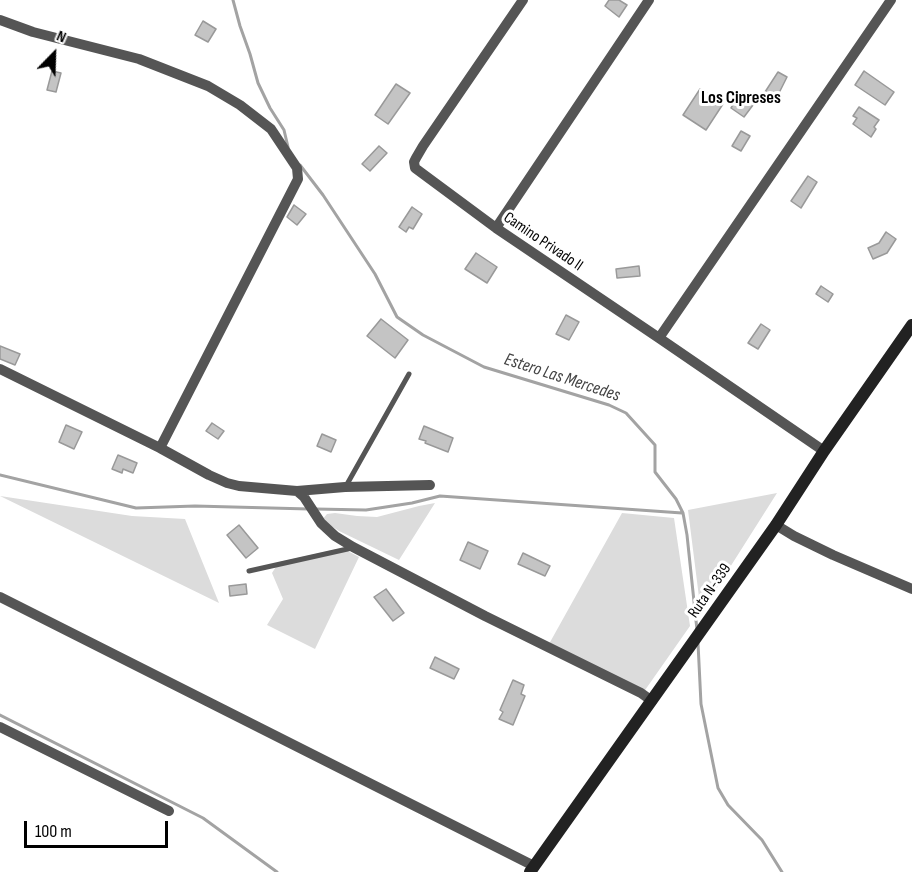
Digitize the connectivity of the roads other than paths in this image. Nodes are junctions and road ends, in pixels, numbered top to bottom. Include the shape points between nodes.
1 (523, 0) edge
2 (650, 0) edge
3 (891, 0) edge
4 (0, 20) edge
5 (496, 228) junction
6 (912, 325) edge
7 (659, 338) junction
8 (0, 369) edge
9 (409, 374) dead end
10 (160, 448) junction
11 (824, 451) junction
12 (430, 485) dead end
13 (345, 487) junction
14 (297, 491) junction
15 (776, 525) junction
16 (353, 547) junction
17 (249, 571) dead end
18 (912, 589) edge
19 (0, 597) edge
20 (652, 701) junction
21 (0, 727) edge
22 (169, 811) dead end
23 (532, 869) edge

1 - 5 street, Camino Privado II via 414,162 420,173
2 - 5 street
3 - 7 street
4 - 10 street via 140,59 208,86 271,129 297,168 298,178
5 - 7 street, Camino Privado II
6 - 11 street, Ruta N-339
7 - 11 street, Camino Privado II
8 - 10 street
9 - 13 lane
10 - 14 street via 227,483
11 - 15 street, Ruta N-339
12 - 13 street
13 - 14 street
14 - 16 street via 321,523
15 - 18 street via 832,555
15 - 20 street, Ruta N-339
16 - 17 lane
16 - 20 street
19 - 23 street
20 - 23 street, Ruta N-339
21 - 22 street

